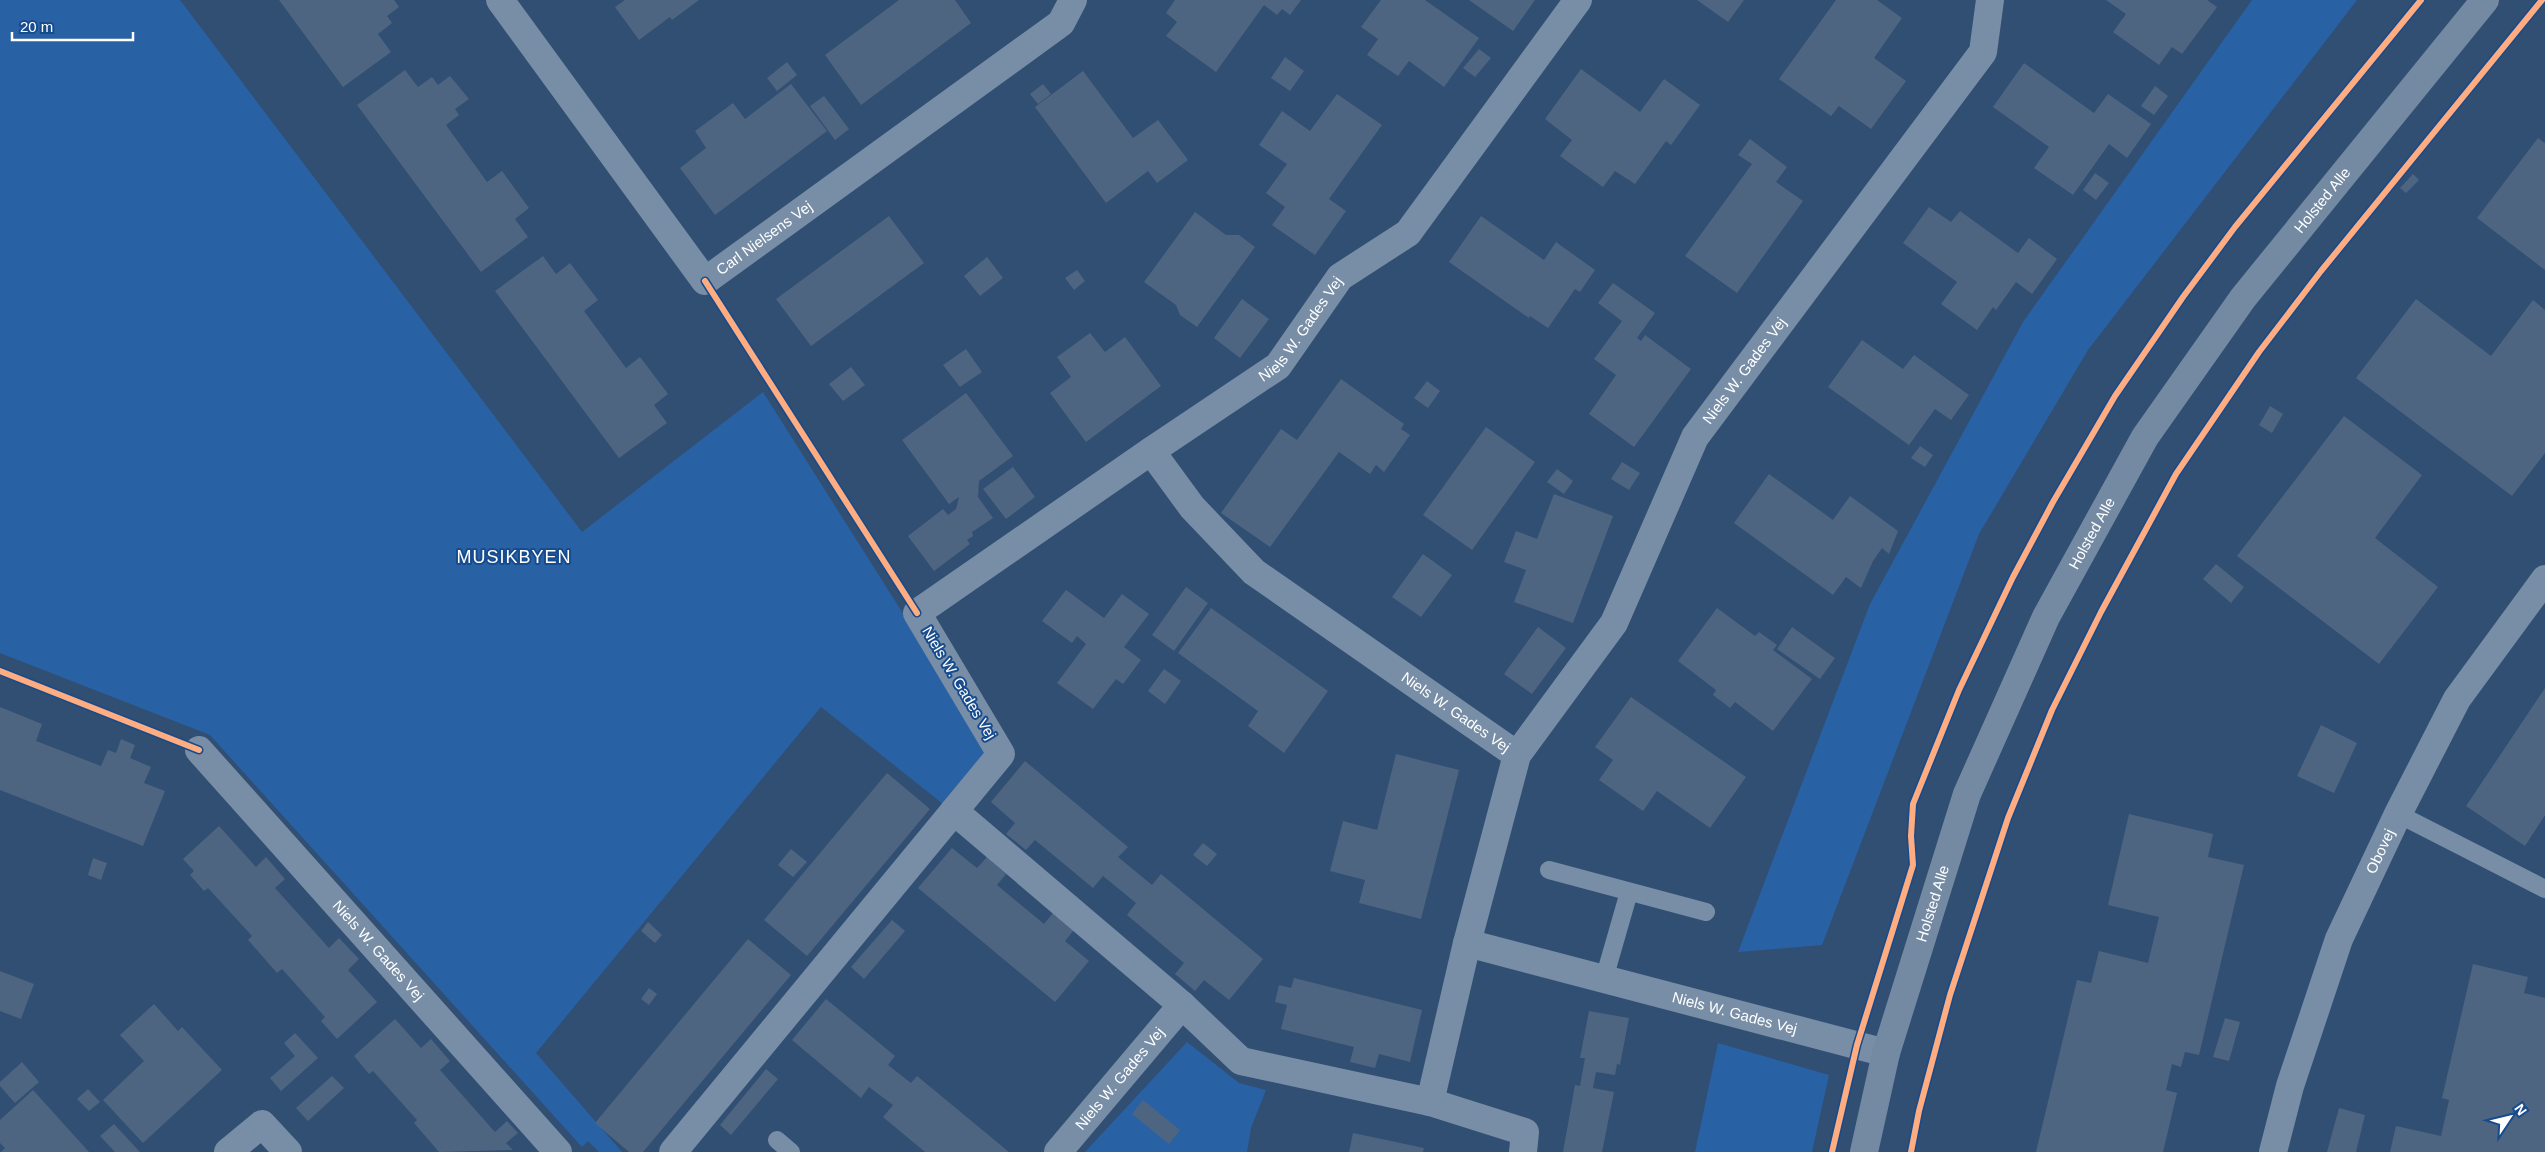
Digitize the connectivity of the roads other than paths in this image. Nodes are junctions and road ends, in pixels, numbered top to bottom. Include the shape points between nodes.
1 (500, 0) edge
2 (1073, 0) edge
3 (1578, 0) edge
4 (1990, 0) edge
5 (2485, 0) edge
6 (1151, 451) junction
7 (2545, 579) edge
8 (199, 750) dead end
9 (1517, 755) junction
10 (954, 810) junction
11 (2398, 814) junction
12 (1549, 870) dead end
13 (2545, 889) edge
14 (1629, 892) junction
15 (1706, 912) dead end
16 (1467, 943) junction
17 (1604, 979) junction
18 (1182, 1005) junction
19 (1886, 1053) junction
20 (1430, 1102) junction
21 (777, 1140) dead end
22 (228, 1152) edge
23 (288, 1152) edge
24 (558, 1152) edge
25 (673, 1152) edge
26 (791, 1152) edge
27 (1058, 1152) edge
28 (1523, 1152) edge
29 (1864, 1152) edge
30 (2273, 1152) edge

1 - 2 street, Carl Nielsens Vej via 705,281 1061,23
3 - 6 street, Niels W. Gades Vej via 1408,233 1340,276 1278,366
4 - 9 street, Niels W. Gades Vej via 1983,52 1695,437 1614,623
5 - 19 street, Holsted Alle via 2252,286 2145,437 2046,617 1968,794
6 - 9 street, Niels W. Gades Vej via 1192,508 1254,572
6 - 10 street, Niels W. Gades Vej via 917,613 1001,754
7 - 11 street, Obovej via 2457,699
8 - 24 street, Niels W. Gades Vej
9 - 16 street, Niels W. Gades Vej
10 - 18 street
10 - 25 street, Niels W. Gades Vej
11 - 13 lane
11 - 30 street, Obovej via 2339,939 2290,1086
12 - 14 lane
14 - 15 lane
14 - 17 lane
16 - 17 street, Niels W. Gades Vej
16 - 20 street, Niels W. Gades Vej
17 - 19 street, Niels W. Gades Vej
18 - 20 street via 1241,1061
18 - 27 street, Niels W. Gades Vej
19 - 29 street, Holsted Alle
20 - 28 street via 1525,1132
21 - 26 lane
22 - 23 street via 262,1124

